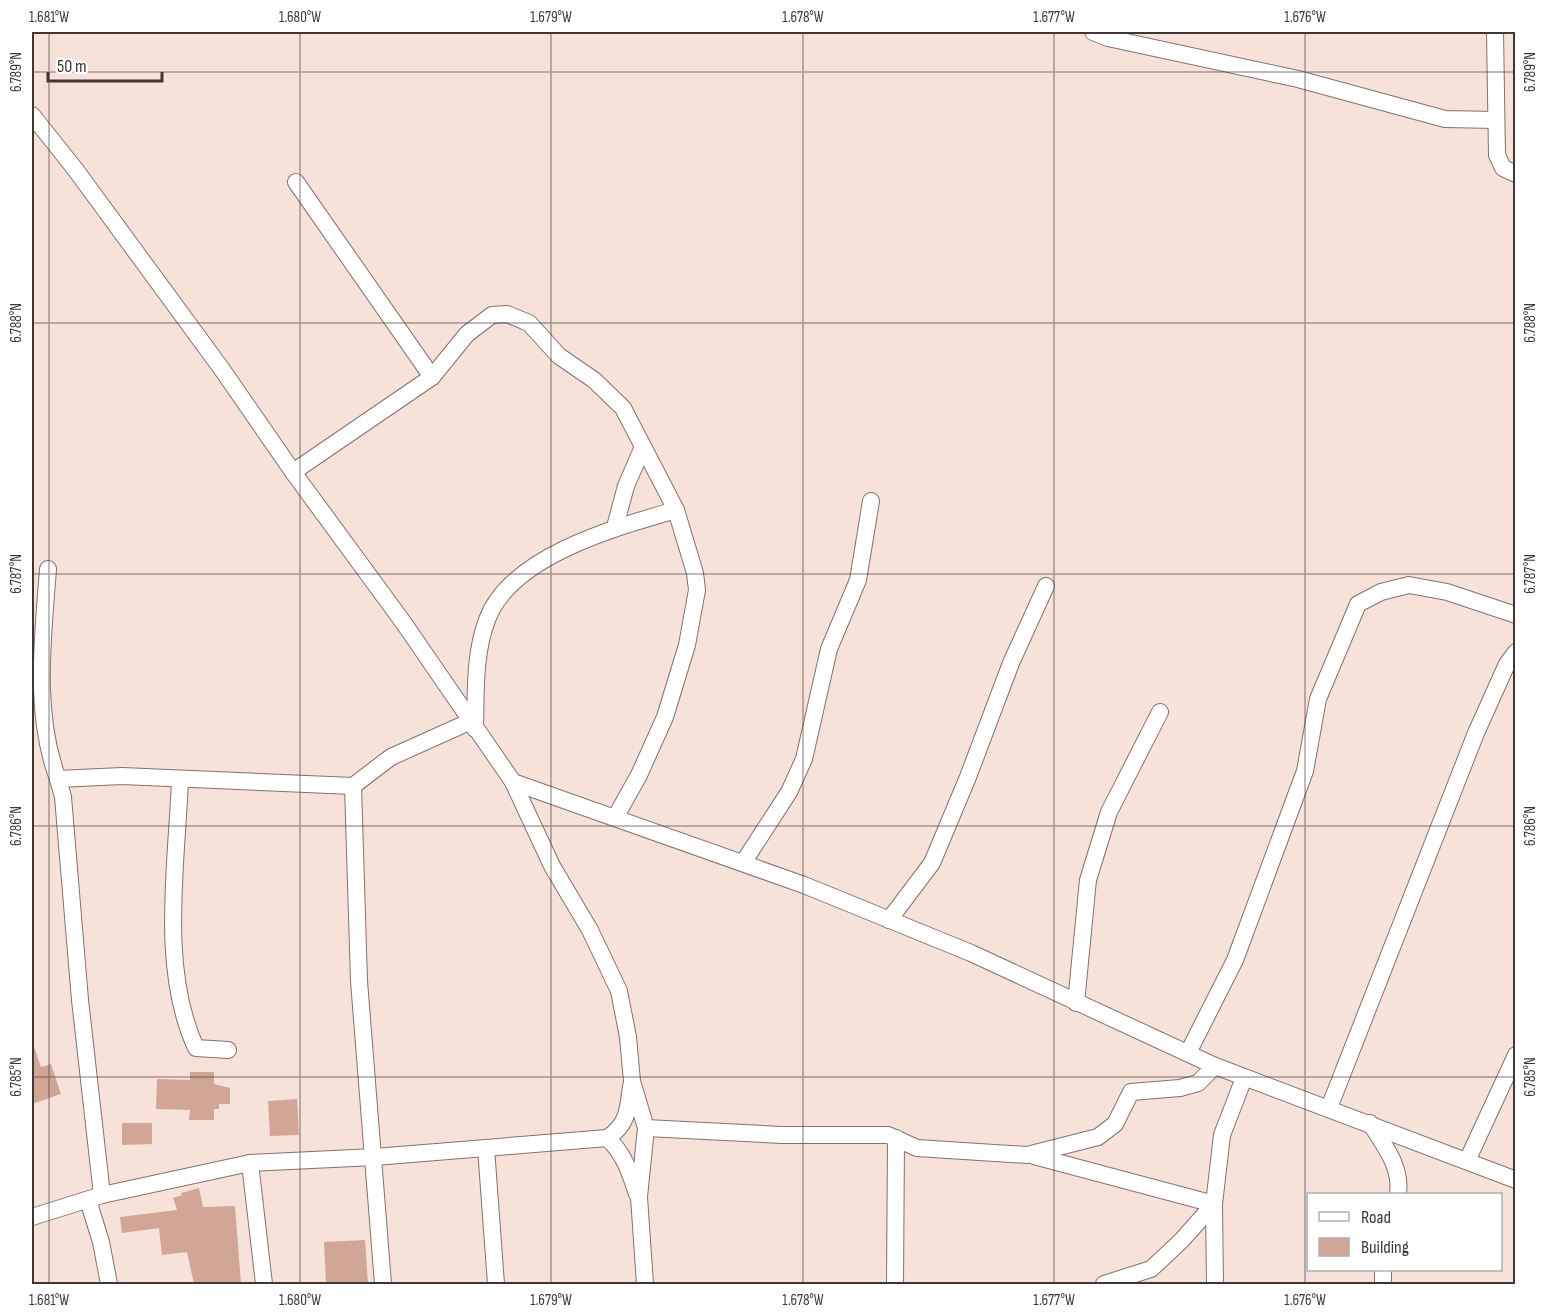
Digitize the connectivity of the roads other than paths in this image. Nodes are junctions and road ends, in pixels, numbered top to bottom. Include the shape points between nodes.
1 (1093, 32) edge
2 (1495, 32) edge
3 (32, 115) edge
4 (1496, 120) junction
5 (1515, 174) edge
6 (296, 182) dead end
7 (432, 377) junction
8 (642, 449) junction
9 (293, 472) junction
10 (871, 501) dead end
11 (676, 510) junction
12 (615, 527) junction
13 (48, 569) dead end
14 (1046, 586) dead end
15 (1515, 615) edge
16 (1512, 662) edge
17 (1160, 712) dead end
18 (472, 725) junction
19 (58, 779) junction
20 (180, 779) junction
21 (513, 782) junction
22 (353, 786) junction
23 (615, 818) junction
24 (743, 863) junction
25 (889, 920) junction
26 (1076, 1003) junction
27 (228, 1050) dead end
28 (1188, 1053) junction
29 (1515, 1055) edge
30 (1215, 1066) junction
31 (1244, 1078) junction
32 (632, 1081) junction
33 (1329, 1108) junction
34 (1370, 1123) junction
35 (646, 1128) junction
36 (607, 1138) junction
37 (896, 1138) junction
38 (486, 1148) junction
39 (1027, 1155) junction
40 (375, 1157) junction
41 (1467, 1161) junction
42 (250, 1163) junction
43 (1515, 1180) edge
44 (1398, 1193) edge
45 (95, 1197) junction
46 (639, 1197) junction
47 (1214, 1204) junction
48 (32, 1217) edge
49 (109, 1284) edge
50 (264, 1284) edge
51 (384, 1284) edge
52 (496, 1284) edge
53 (645, 1284) edge
54 (895, 1284) edge
55 (1104, 1284) edge
56 (1215, 1284) edge

1 - 4 street via 1298,79 1445,119
2 - 4 street
3 - 9 street via 82,178
4 - 5 street via 1497,155 1503,168
6 - 7 street
7 - 8 street via 467,334 492,315 507,314 529,323 559,356 609,394 633,424
7 - 9 street
8 - 11 street
8 - 12 street via 626,486
9 - 18 street via 404,622
10 - 24 street via 858,580 829,649 804,759 789,792
11 - 12 street
11 - 23 street via 697,590 687,645 665,717
12 - 18 street via 551,555 496,601 481,639
13 - 19 street via 42,698 47,742
14 - 25 street via 932,862
15 - 28 street via 1447,592 1409,585 1381,592 1358,604 1318,699 1305,771 1235,960
16 - 33 street via 1476,733
17 - 26 street via 1109,812 1088,880
18 - 21 street
18 - 22 street via 391,757
19 - 20 street
19 - 45 street via 63,797
20 - 22 street
20 - 27 street via 175,956 186,1026 196,1048
21 - 23 street
21 - 32 street via 552,866 590,930 619,991
22 - 40 street via 359,981
23 - 24 street
24 - 25 street
25 - 26 street via 971,953
26 - 28 street
28 - 30 street
29 - 41 street
30 - 31 street
30 - 39 street via 1198,1083 1131,1092 1115,1124 1098,1137
31 - 33 street
31 - 47 street via 1222,1134
32 - 35 street
32 - 36 street via 627,1118
33 - 34 street
34 - 41 street
34 - 44 street via 1393,1160 1400,1183
35 - 37 street via 888,1134
35 - 46 street
36 - 38 street
36 - 46 street via 626,1161
37 - 39 street via 917,1148
37 - 54 street
38 - 40 street
38 - 52 street
39 - 47 street
40 - 42 street
40 - 51 street
41 - 43 street
42 - 45 street
42 - 50 street
45 - 48 street
45 - 49 street
46 - 53 street
47 - 55 street via 1151,1269
47 - 56 street

